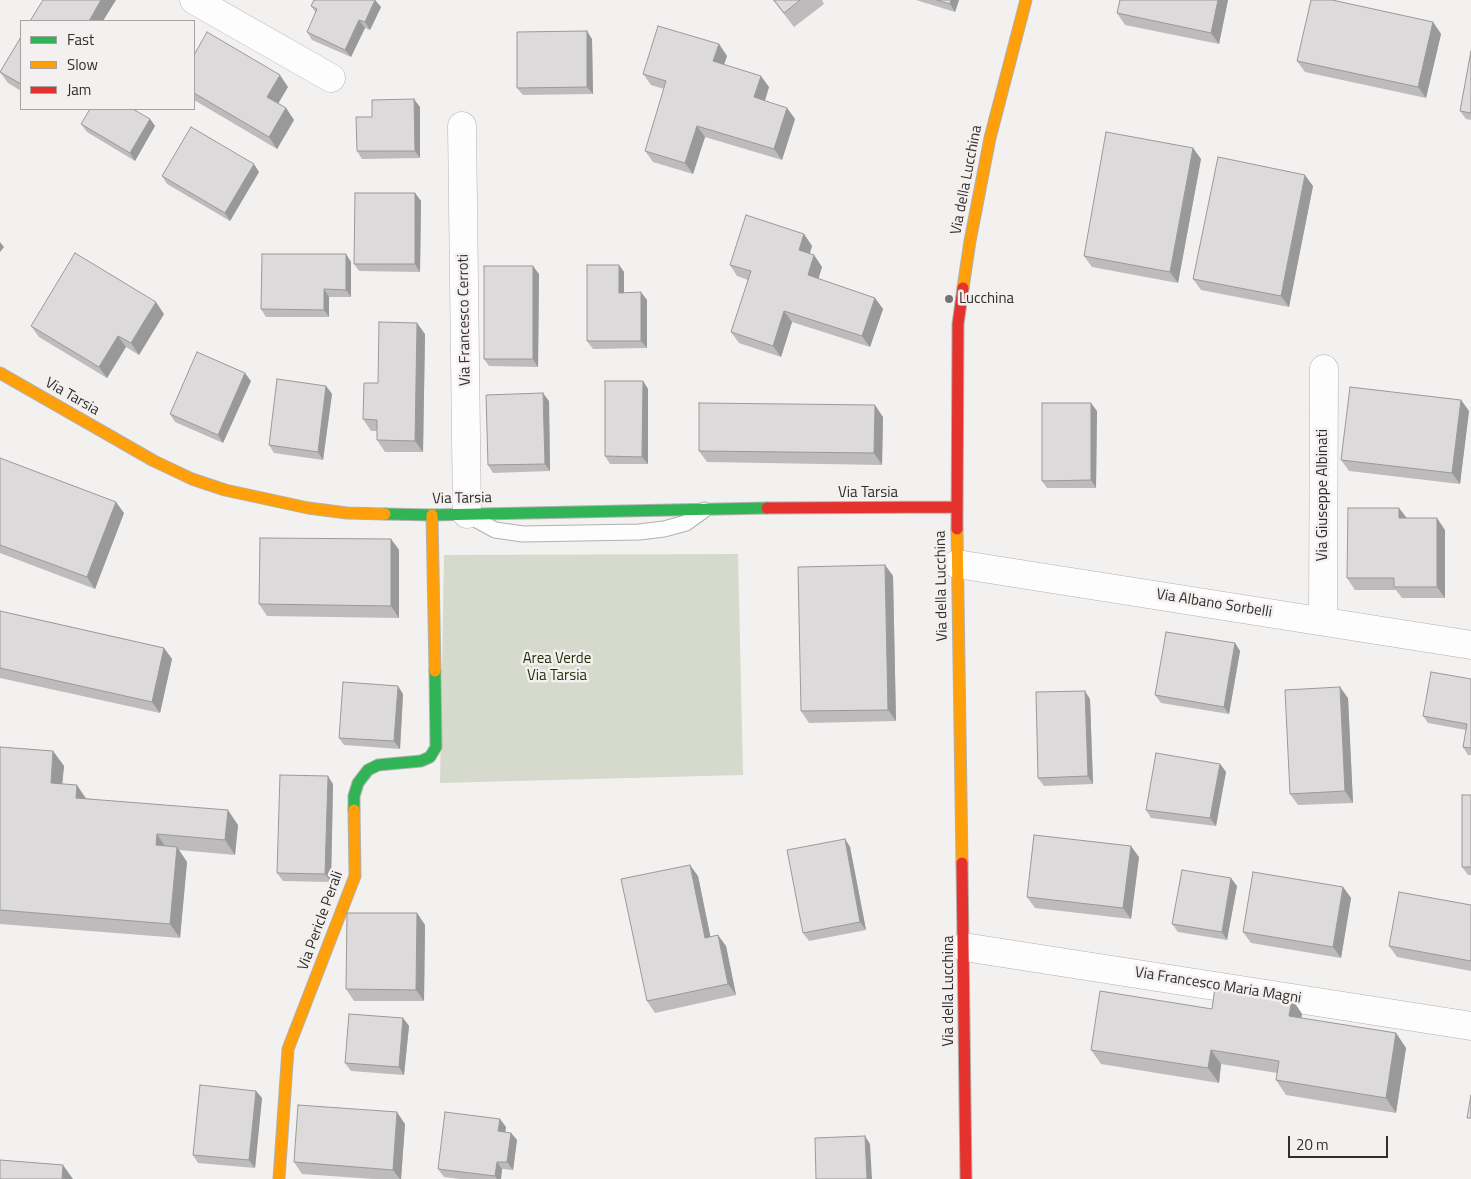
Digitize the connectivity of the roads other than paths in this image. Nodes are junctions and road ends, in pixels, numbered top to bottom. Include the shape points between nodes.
1 (194, 0) edge
2 (1026, 0) edge
3 (330, 78) dead end
4 (462, 126) dead end
5 (1324, 369) dead end
6 (0, 373) edge
7 (957, 507) junction
8 (707, 508) junction
9 (467, 514) junction
10 (432, 515) junction
11 (956, 564) junction
12 (1323, 621) junction
13 (1471, 645) edge
14 (964, 946) junction
15 (1471, 1026) edge
16 (279, 1179) edge
17 (966, 1179) edge

1 - 3 street
2 - 7 street, Via della Lucchina via 990,138 960,305
4 - 9 street, Via Francesco Cerroti
5 - 12 street, Via Giuseppe Albinati
6 - 10 street, Via Tarsia via 154,461 207,485 308,508 348,513
7 - 8 street, Via Tarsia
7 - 11 street, Via della Lucchina
8 - 9 street, Via Tarsia
8 - 9 lane via 686,523 639,532 523,534 495,530
9 - 10 street, Via Tarsia
10 - 16 street, Via Pericle Perali via 436,747 430,757 421,761 378,765 368,770 358,782 354,796 355,876 288,1049
11 - 12 street, Via Albano Sorbelli
11 - 14 street, Via della Lucchina
12 - 13 street, Via Albano Sorbelli
14 - 15 street, Via Francesco Maria Magni
14 - 17 street, Via della Lucchina

